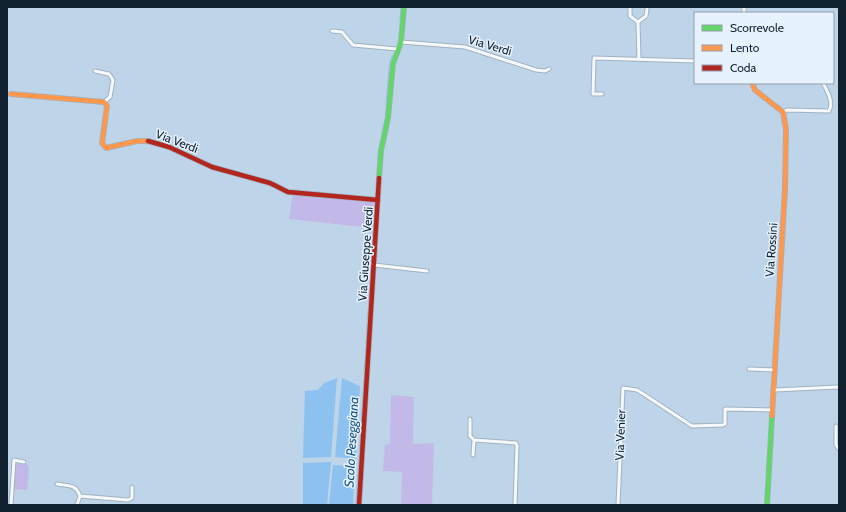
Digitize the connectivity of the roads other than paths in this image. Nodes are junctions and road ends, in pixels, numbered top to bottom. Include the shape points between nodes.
1 (404, 7) edge
2 (744, 7) edge
3 (630, 8) edge
4 (750, 8) edge
5 (646, 9) dead end
6 (638, 22) junction
7 (332, 31) dead end
8 (401, 42) junction
9 (397, 49) junction
10 (639, 59) junction
11 (694, 61) edge
12 (549, 70) dead end
13 (95, 72) dead end
14 (752, 84) edge
15 (824, 84) edge
16 (11, 94) dead end
17 (602, 94) dead end
18 (104, 102) junction
19 (783, 112) junction
20 (378, 200) junction
21 (374, 265) junction
22 (427, 271) dead end
23 (749, 369) dead end
24 (775, 370) junction
25 (839, 387) edge
26 (774, 390) junction
27 (772, 410) junction
28 (470, 419) dead end
29 (836, 426) dead end
30 (474, 440) junction
31 (839, 449) edge
32 (473, 455) dead end
33 (24, 462) dead end
34 (57, 484) dead end
35 (132, 487) dead end
36 (80, 496) junction
37 (11, 505) edge
38 (77, 505) edge
39 (359, 505) edge
40 (515, 505) edge
41 (618, 505) edge
42 (767, 505) edge

1 - 8 street, Via Giuseppe Verdi
2 - 4 street
3 - 6 street via 630,16
5 - 6 street via 646,16
6 - 10 street
7 - 9 street via 342,32 353,45
8 - 9 street, Via Giuseppe Verdi
8 - 12 street, Via Verdi via 465,47 536,70
9 - 20 street, Via Giuseppe Verdi via 381,151
10 - 11 street
10 - 17 street via 594,58 593,94
13 - 18 street via 109,74 112,80 110,97
14 - 19 street via 755,90
15 - 19 street via 829,94 829,110
16 - 18 street
18 - 20 street, Via Verdi via 107,106 102,144 106,148 137,141 152,141 212,167 270,183 288,192
19 - 24 street, Via Rossini via 786,129 785,189
20 - 21 street, Via Giuseppe Verdi
21 - 22 street
21 - 39 street, Via Giuseppe Verdi
23 - 24 street
24 - 26 street, Via Rossini
25 - 26 street
26 - 27 street, Via Rossini
27 - 41 street, Via Venier via 725,409 725,424 692,426 645,395 623,388
27 - 42 street, Via Rossini
28 - 30 street via 470,436
29 - 31 street via 836,445
30 - 32 street
30 - 40 street via 516,443
33 - 37 street via 14,460
34 - 36 street via 74,487
35 - 36 street via 132,498 128,500
36 - 38 street

